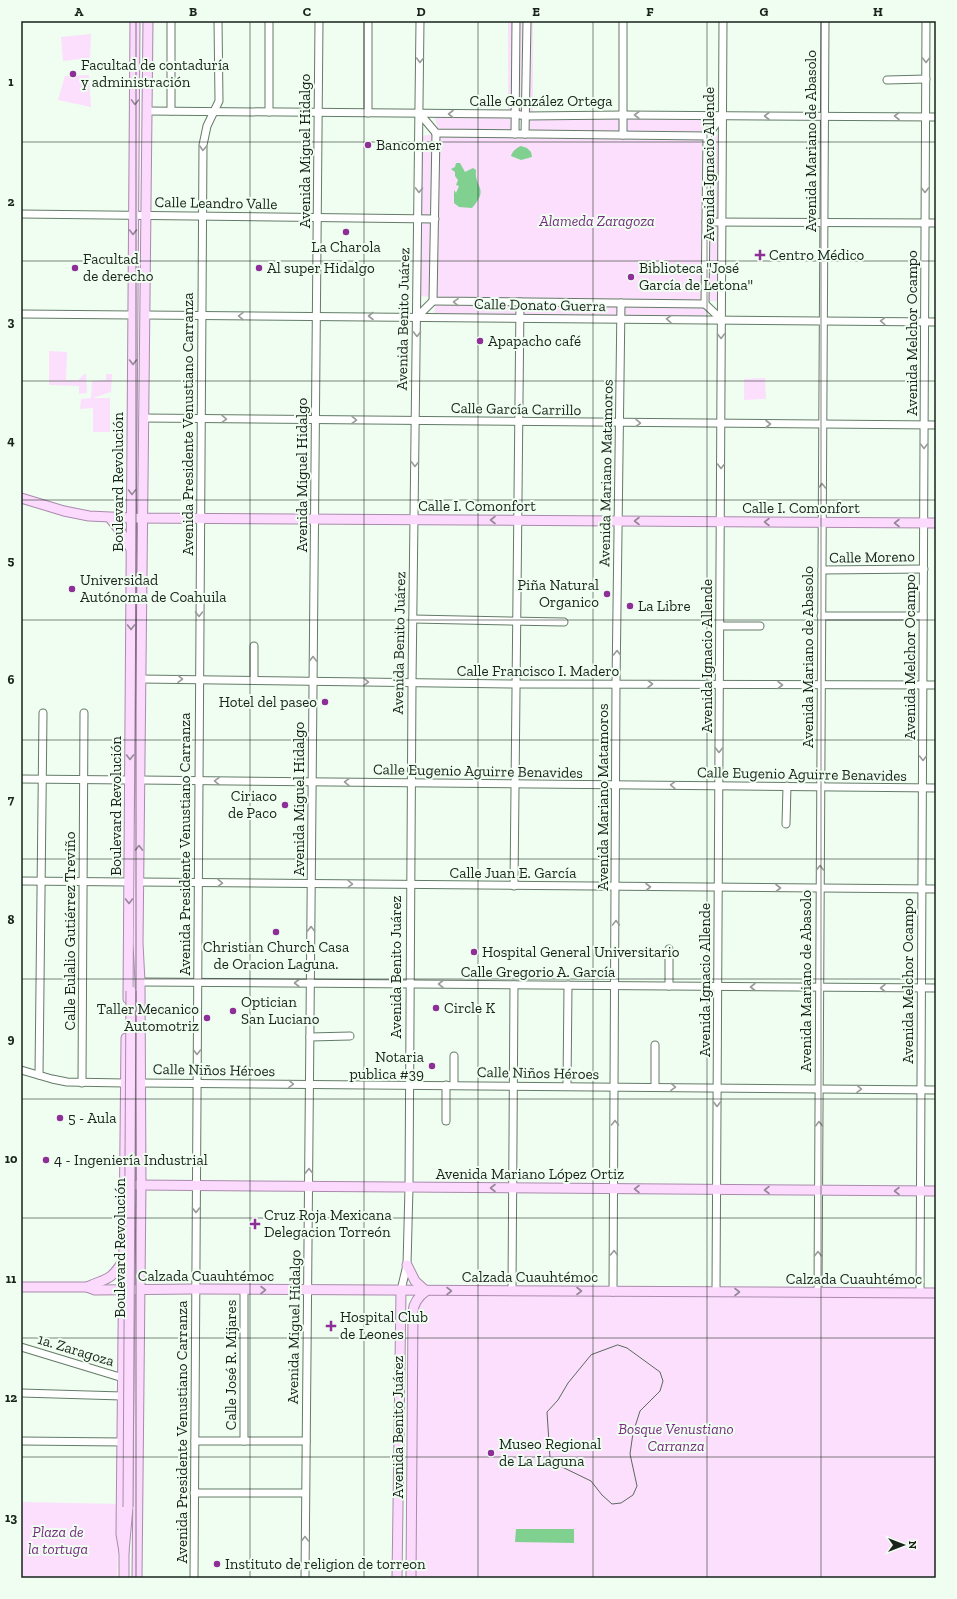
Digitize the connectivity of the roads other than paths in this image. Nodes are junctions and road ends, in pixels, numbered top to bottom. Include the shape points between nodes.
1 (136, 21) edge
2 (148, 21) edge
3 (172, 21) edge
4 (218, 21) edge
5 (269, 21) edge
6 (319, 21) edge
7 (368, 21) edge
8 (420, 21) edge
9 (516, 21) edge
10 (527, 21) edge
11 (623, 21) edge
12 (723, 21) edge
13 (825, 21) edge
14 (926, 21) edge
15 (926, 79) junction
16 (887, 80) dead end
17 (147, 111) junction
18 (171, 111) junction
19 (214, 112) junction
20 (269, 112) junction
21 (318, 113) junction
22 (368, 113) junction
23 (420, 114) junction
24 (515, 114) junction
25 (623, 115) junction
26 (723, 115) junction
27 (526, 116) junction
28 (824, 116) junction
29 (926, 116) junction
30 (936, 117) edge
31 (436, 133) junction
32 (514, 134) junction
33 (525, 134) junction
34 (623, 135) junction
35 (707, 136) junction
36 (21, 214) edge
37 (134, 215) junction
38 (146, 216) junction
39 (202, 216) junction
40 (317, 218) junction
41 (418, 219) junction
42 (435, 219) junction
43 (722, 221) junction
44 (706, 222) junction
45 (824, 222) junction
46 (925, 223) junction
47 (936, 223) edge
48 (434, 301) junction
49 (520, 302) junction
50 (621, 303) junction
51 (705, 304) junction
52 (21, 314) edge
53 (133, 315) junction
54 (144, 315) junction
55 (202, 315) junction
56 (316, 316) junction
57 (417, 317) junction
58 (520, 318) junction
59 (621, 319) junction
60 (722, 320) junction
61 (823, 320) junction
62 (925, 322) junction
63 (936, 322) edge
64 (144, 418) junction
65 (201, 419) junction
66 (316, 420) junction
67 (416, 421) junction
68 (519, 422) junction
69 (620, 423) junction
70 (721, 424) junction
71 (822, 424) junction
72 (924, 425) junction
73 (936, 425) edge
74 (21, 498) edge
75 (110, 518) junction
76 (132, 518) junction
77 (142, 518) junction
78 (200, 519) junction
79 (315, 519) junction
80 (414, 520) junction
81 (518, 520) junction
82 (618, 521) junction
83 (721, 522) junction
84 (822, 522) junction
85 (924, 523) junction
86 (936, 523) edge
87 (132, 550) junction
88 (924, 569) junction
89 (822, 570) junction
90 (821, 616) junction
91 (923, 616) junction
92 (413, 619) junction
93 (517, 621) junction
94 (564, 622) dead end
95 (720, 626) junction
96 (760, 626) dead end
97 (254, 646) dead end
98 (141, 679) junction
99 (199, 680) junction
100 (254, 680) junction
101 (313, 681) junction
102 (412, 682) junction
103 (516, 684) junction
104 (616, 684) junction
105 (720, 685) junction
106 (821, 685) junction
107 (923, 685) junction
108 (936, 685) edge
109 (84, 713) dead end
110 (43, 714) dead end
111 (21, 779) edge
112 (42, 780) junction
113 (83, 780) junction
114 (130, 780) junction
115 (140, 780) junction
116 (199, 781) junction
117 (312, 782) junction
118 (412, 783) junction
119 (515, 784) junction
120 (616, 785) junction
121 (719, 786) junction
122 (787, 786) junction
123 (820, 787) junction
124 (922, 788) junction
125 (936, 788) edge
126 (786, 824) dead end
127 (21, 881) edge
128 (41, 881) junction
129 (83, 882) junction
130 (134, 882) junction
131 (198, 883) junction
132 (312, 884) junction
133 (411, 885) junction
134 (514, 886) junction
135 (616, 886) junction
136 (719, 887) junction
137 (820, 888) junction
138 (922, 889) junction
139 (936, 889) edge
140 (134, 943) junction
141 (670, 949) dead end
142 (140, 982) junction
143 (198, 982) junction
144 (311, 983) junction
145 (410, 984) junction
146 (514, 985) junction
147 (568, 985) junction
148 (616, 986) junction
149 (669, 986) junction
150 (718, 986) junction
151 (819, 987) junction
152 (921, 988) junction
153 (936, 988) edge
154 (350, 1036) dead end
155 (310, 1037) junction
156 (655, 1045) dead end
157 (454, 1056) dead end
158 (21, 1070) edge
159 (39, 1075) junction
160 (140, 1082) junction
161 (82, 1083) junction
162 (125, 1083) junction
163 (197, 1083) junction
164 (310, 1084) junction
165 (410, 1085) junction
166 (446, 1085) junction
167 (454, 1085) junction
168 (513, 1086) junction
169 (567, 1086) junction
170 (615, 1087) junction
171 (655, 1087) junction
172 (717, 1088) junction
173 (819, 1089) junction
174 (921, 1090) junction
175 (936, 1090) edge
176 (446, 1121) dead end
177 (124, 1185) junction
178 (141, 1185) junction
179 (196, 1186) junction
180 (309, 1186) junction
181 (409, 1187) junction
182 (512, 1188) junction
183 (615, 1189) junction
184 (717, 1190) junction
185 (818, 1190) junction
186 (920, 1191) junction
187 (936, 1191) edge
188 (124, 1260) junction
189 (407, 1265) junction
190 (21, 1287) edge
191 (87, 1287) junction
192 (196, 1289) junction
193 (124, 1290) junction
194 (140, 1290) junction
195 (244, 1290) junction
196 (307, 1290) junction
197 (401, 1290) junction
198 (426, 1291) junction
199 (512, 1291) junction
200 (614, 1292) junction
201 (716, 1292) junction
202 (818, 1293) junction
203 (920, 1293) junction
204 (936, 1293) edge
205 (123, 1346) junction
206 (139, 1346) junction
207 (21, 1347) edge
208 (122, 1378) junction
209 (21, 1393) edge
210 (122, 1396) junction
211 (21, 1441) edge
212 (195, 1441) junction
213 (244, 1441) junction
214 (306, 1441) junction
215 (122, 1442) junction
216 (399, 1443) junction
217 (412, 1444) junction
218 (194, 1493) junction
219 (305, 1493) junction
220 (131, 1507) junction
221 (124, 1552) junction
222 (137, 1552) junction
223 (124, 1578) edge
224 (137, 1578) edge
225 (194, 1578) edge
226 (305, 1578) edge
227 (397, 1578) edge
228 (411, 1578) edge

1 -> 37 main road, Boulevard Revolución
2 - 17 main road
3 - 18 street
4 - 19 street, Avenida Presidente Venustiano Carranza via 219,94
5 - 20 street
6 - 21 street, Avenida Miguel Hidalgo
7 - 22 street
8 -> 23 street, Avenida Benito Juárez
9 - 24 street
10 - 27 street
11 - 25 street
12 - 26 street, Avenida Ignacio Allende
13 - 28 street, Avenida Mariano de Abasolo
14 -> 15 street, Avenida Melchor Ocampo
15 - 16 street
15 - 29 street, Avenida Melchor Ocampo
17 - 18 street, Calle González Ortega
17 - 38 main road
18 - 19 street, Calle González Ortega
19 - 20 street, Calle González Ortega
19 -> 39 street, Avenida Presidente Venustiano Carranza via 207,126 203,145
20 - 21 street, Calle González Ortega
21 - 22 street, Calle González Ortega
21 - 40 street, Avenida Miguel Hidalgo
22 - 23 street, Calle González Ortega
24 -> 23 street, Calle González Ortega
23 - 31 street
23 -> 41 street, Avenida Benito Juárez
24 - 27 street, Calle González Ortega
24 - 32 street
26 -> 25 street, Calle González Ortega
25 - 27 street, Calle González Ortega
25 - 34 street
28 -> 26 street, Calle González Ortega
26 - 35 street
26 - 43 street, Avenida Ignacio Allende
27 - 33 street
29 -> 28 street, Calle González Ortega
28 - 45 street, Avenida Mariano de Abasolo
29 - 30 street, Calle González Ortega
29 -> 46 street, Avenida Melchor Ocampo
31 - 32 street
31 - 42 street
32 - 33 street
33 - 34 street
34 - 35 street
35 - 44 street
36 - 37 street, Calle Leandro Valle
37 - 38 street, Calle Leandro Valle
37 -> 53 main road, Boulevard Revolución
38 - 39 street, Calle Leandro Valle
38 - 54 main road
39 - 40 street, Calle Leandro Valle
39 - 55 street, Avenida Presidente Venustiano Carranza
40 - 41 street, Calle Leandro Valle
40 - 56 street, Avenida Miguel Hidalgo
41 - 42 street, Calle Leandro Valle
41 - 57 street, Avenida Benito Juárez
42 - 48 street
43 - 44 street
43 - 45 street
43 - 60 street, Avenida Ignacio Allende
44 - 51 street
45 - 46 street
45 - 61 street, Avenida Mariano de Abasolo
46 - 47 street
46 - 62 street, Avenida Melchor Ocampo
49 -> 48 street, Calle Donato Guerra
48 - 57 street
49 - 50 street, Calle Donato Guerra
49 - 58 street
50 - 51 street, Calle Donato Guerra
50 - 59 street, Avenida Mariano Matamoros
51 - 60 street
52 - 53 street
53 -> 76 main road, Boulevard Revolución
54 - 55 street, Calle Donato Guerra
54 - 64 main road
56 -> 55 street, Calle Donato Guerra
55 - 65 street, Avenida Presidente Venustiano Carranza
57 -> 56 street, Calle Donato Guerra
56 - 66 street, Avenida Miguel Hidalgo
57 - 58 street, Calle Donato Guerra
57 -> 67 street, Avenida Benito Juárez
58 - 59 street, Calle Donato Guerra
58 - 68 street
60 -> 59 street, Calle Donato Guerra
59 - 69 street, Avenida Mariano Matamoros
60 - 61 street, Calle Donato Guerra
60 -> 70 street, Avenida Ignacio Allende
62 -> 61 street, Calle Donato Guerra
61 - 71 street, Avenida Mariano de Abasolo
62 - 63 street, Calle Donato Guerra
62 - 72 street, Avenida Melchor Ocampo
64 - 65 street, Calle García Carrillo
64 - 77 main road
65 -> 66 street, Calle García Carrillo
65 - 78 street, Avenida Presidente Venustiano Carranza
66 -> 67 street, Calle García Carrillo
66 - 79 street, Avenida Miguel Hidalgo
67 - 68 street, Calle García Carrillo
67 -> 80 street, Avenida Benito Juárez
68 - 69 street, Calle García Carrillo
68 - 81 street
69 -> 70 street, Calle García Carrillo
69 - 82 street, Avenida Mariano Matamoros
70 -> 71 street, Calle García Carrillo
70 -> 83 street, Avenida Ignacio Allende
71 - 72 street, Calle García Carrillo
84 -> 71 street, Avenida Mariano de Abasolo
72 - 73 street, Calle García Carrillo
72 -> 85 street, Avenida Melchor Ocampo
74 - 75 main road, Calle I. Comonfort via 70,512
75 - 76 main road, Calle I. Comonfort
75 - 87 main road
76 - 77 main road, Calle I. Comonfort
76 - 87 main road, Boulevard Revolución
77 - 78 main road, Calle I. Comonfort
77 - 98 main road
78 - 79 main road, Calle I. Comonfort
78 -> 99 street, Avenida Presidente Venustiano Carranza
79 - 80 main road, Calle I. Comonfort
101 -> 79 street, Avenida Miguel Hidalgo
81 -> 80 main road, Calle I. Comonfort
80 - 92 street, Avenida Benito Juárez
81 - 82 main road, Calle I. Comonfort
81 - 93 street
83 -> 82 main road, Calle I. Comonfort
104 -> 82 street, Avenida Mariano Matamoros
84 -> 83 main road, Calle I. Comonfort
83 - 95 street, Avenida Ignacio Allende
85 -> 84 main road, Calle I. Comonfort
84 - 89 street, Avenida Mariano de Abasolo
85 - 86 main road, Calle I. Comonfort
85 - 88 street, Avenida Melchor Ocampo
87 -> 114 main road, Boulevard Revolución
88 - 89 street, Calle Moreno
88 - 91 street, Avenida Melchor Ocampo
89 - 90 street, Avenida Mariano de Abasolo
90 - 91 street
90 - 106 street, Avenida Mariano de Abasolo
91 - 107 street, Avenida Melchor Ocampo
92 - 93 street
92 - 102 street, Avenida Benito Juárez
93 - 94 street
93 - 103 street
95 - 96 street
95 - 105 street, Avenida Ignacio Allende
97 - 100 street
98 -> 99 street, Calle Francisco I. Madero
98 - 115 main road
99 - 100 street, Calle Francisco I. Madero
99 - 116 street, Avenida Presidente Venustiano Carranza
100 - 101 street, Calle Francisco I. Madero
101 -> 102 street, Calle Francisco I. Madero
101 - 117 street, Avenida Miguel Hidalgo
102 - 103 street, Calle Francisco I. Madero
102 - 118 street, Avenida Benito Juárez
103 - 104 street, Calle Francisco I. Madero
103 - 119 street
104 -> 105 street, Calle Francisco I. Madero
104 - 120 street, Avenida Mariano Matamoros
105 -> 106 street, Calle Francisco I. Madero
105 -> 121 street, Avenida Ignacio Allende
106 - 107 street, Calle Francisco I. Madero
106 - 123 street, Avenida Mariano de Abasolo
107 - 108 street, Calle Francisco I. Madero
107 -> 124 street, Avenida Melchor Ocampo
109 - 113 street, Calle Eulalio Gutiérrez Treviño
110 - 112 street
111 - 112 street
112 - 113 street
112 - 128 street
113 - 114 street
113 - 129 street, Calle Eulalio Gutiérrez Treviño
114 - 130 main road, Boulevard Revolución
115 - 116 street, Calle Eugenio Aguirre Benavides
130 -> 115 main road
117 -> 116 street, Calle Eugenio Aguirre Benavides
116 - 131 street, Avenida Presidente Venustiano Carranza
118 -> 117 street, Calle Eugenio Aguirre Benavides
117 - 132 street, Avenida Miguel Hidalgo
118 - 119 street, Calle Eugenio Aguirre Benavides
118 - 133 street, Avenida Benito Juárez
119 - 120 street, Calle Eugenio Aguirre Benavides
119 - 134 street
121 -> 120 street, Calle Eugenio Aguirre Benavides
120 - 135 street, Avenida Mariano Matamoros
121 - 122 street, Calle Eugenio Aguirre Benavides
121 - 136 street, Avenida Ignacio Allende
122 - 123 street, Calle Eugenio Aguirre Benavides
122 - 126 street
123 - 124 street, Calle Eugenio Aguirre Benavides
137 -> 123 street, Avenida Mariano de Abasolo
124 - 125 street, Calle Eugenio Aguirre Benavides
124 - 138 street, Avenida Melchor Ocampo
127 - 128 street, Calle Juan E. García
128 - 129 street, Calle Juan E. García
128 - 159 street
129 - 130 street, Calle Juan E. García
129 - 161 street, Calle Eulalio Gutiérrez Treviño
130 - 131 street, Calle Juan E. García
130 - 140 main road, Boulevard Revolución
131 -> 132 street, Calle Juan E. García
131 - 143 street, Avenida Presidente Venustiano Carranza
132 -> 133 street, Calle Juan E. García
144 -> 132 street, Avenida Miguel Hidalgo
133 - 134 street, Calle Juan E. García
133 - 145 street, Avenida Benito Juárez
134 - 135 street, Calle Juan E. García
135 -> 136 street, Calle Juan E. García
148 -> 135 street, Avenida Mariano Matamoros
136 -> 137 street, Calle Juan E. García
136 - 150 street, Avenida Ignacio Allende
137 - 138 street, Calle Juan E. García
137 - 151 street, Avenida Mariano de Abasolo
138 - 139 street, Calle Juan E. García
138 - 152 street, Avenida Melchor Ocampo
140 - 142 main road
140 - 162 main road, Boulevard Revolución
140 - 220 main road, Boulevard Revolución, bridge
141 - 149 street
142 - 143 street, Calle Gregorio A. García
142 - 160 main road
144 -> 143 street, Calle Gregorio A. García
143 -> 163 street, Avenida Presidente Venustiano Carranza
144 - 145 street, Calle Gregorio A. García
144 - 155 street, Avenida Miguel Hidalgo
146 -> 145 street, Calle Gregorio A. García
145 - 165 street, Avenida Benito Juárez
146 - 147 street, Calle Gregorio A. García
146 - 168 street
147 - 148 street, Calle Gregorio A. García
147 - 169 street
148 - 149 street, Calle Gregorio A. García
148 - 170 street, Avenida Mariano Matamoros
149 - 150 street, Calle Gregorio A. García
151 -> 150 street, Calle Gregorio A. García
150 - 172 street, Avenida Ignacio Allende
152 -> 151 street, Calle Gregorio A. García
151 - 173 street, Avenida Mariano de Abasolo
152 - 153 street, Calle Gregorio A. García
152 - 174 street, Avenida Melchor Ocampo
154 - 155 street
155 - 164 street, Avenida Miguel Hidalgo
156 - 171 street
157 - 167 street
158 - 159 street
159 - 161 street via 58,1081
160 - 163 street, Calle Niños Héroes
160 - 178 main road
161 - 162 street
162 - 177 main road, Boulevard Revolución
163 -> 164 street, Calle Niños Héroes
163 - 179 street, Avenida Presidente Venustiano Carranza
164 - 165 street, Calle Niños Héroes
180 -> 164 street, Avenida Miguel Hidalgo
165 - 166 street, Calle Niños Héroes
165 - 181 street, Avenida Benito Juárez
166 - 167 street, Calle Niños Héroes
166 - 176 street
167 - 168 street, Calle Niños Héroes
168 - 169 street, Calle Niños Héroes
168 - 182 street
169 - 170 street, Calle Niños Héroes
170 - 171 street, Calle Niños Héroes
183 -> 170 street, Avenida Mariano Matamoros
171 -> 172 street, Calle Niños Héroes
172 - 173 street, Calle Niños Héroes
172 -> 184 street, Avenida Ignacio Allende
173 -> 174 street, Calle Niños Héroes
185 -> 173 street, Avenida Mariano de Abasolo
174 - 175 street, Calle Niños Héroes
174 - 186 street, Avenida Melchor Ocampo
177 - 178 main road, Avenida Mariano López Ortiz
177 - 188 main road, Boulevard Revolución
178 - 179 main road, Avenida Mariano López Ortiz
178 - 194 main road
179 - 180 main road, Avenida Mariano López Ortiz
179 -> 192 street, Avenida Presidente Venustiano Carranza
180 - 181 main road, Avenida Mariano López Ortiz
180 - 196 street, Avenida Miguel Hidalgo
182 -> 181 main road, Avenida Mariano López Ortiz
181 - 189 street, Avenida Benito Juárez
182 - 183 main road, Avenida Mariano López Ortiz
182 - 199 street
184 -> 183 main road, Avenida Mariano López Ortiz
200 -> 183 street, Avenida Mariano Matamoros
185 -> 184 main road, Avenida Mariano López Ortiz
184 - 201 street, Avenida Ignacio Allende
186 -> 185 main road, Avenida Mariano López Ortiz
202 -> 185 street, Avenida Mariano de Abasolo
186 - 187 main road, Avenida Mariano López Ortiz
186 - 203 street, Avenida Melchor Ocampo
188 - 191 main road via 118,1270 106,1280
188 - 193 main road, Boulevard Revolución
189 - 197 street, Avenida Benito Juárez
189 - 198 main road via 415,1281
190 - 191 main road
191 - 193 main road, Calzada Cuauhtémoc via 95,1290
192 - 194 main road, Calzada Cuauhtémoc
192 - 195 main road, Calzada Cuauhtémoc
192 - 212 street, Avenida Presidente Venustiano Carranza
193 - 194 main road, Calzada Cuauhtémoc
193 - 205 main road, Boulevard Revolución
194 - 206 main road
195 -> 196 main road, Calzada Cuauhtémoc
195 - 213 street, Calle José R. Mijares
196 - 197 main road, Calzada Cuauhtémoc
196 - 214 street, Avenida Miguel Hidalgo
197 - 198 main road, Calzada Cuauhtémoc
197 - 216 main road, Avenida Benito Juárez
198 -> 199 main road, Calzada Cuauhtémoc
198 - 217 main road, Avenida Benito Juárez via 414,1304 413,1311
199 -> 200 main road, Calzada Cuauhtémoc
200 - 201 main road, Calzada Cuauhtémoc
201 -> 202 main road, Calzada Cuauhtémoc
202 - 203 main road, Calzada Cuauhtémoc
203 - 204 main road, Calzada Cuauhtémoc
205 - 206 main road via 132,1342
205 - 208 main road, Boulevard Revolución
206 - 222 main road
207 - 208 street, 1a. Zaragoza
208 - 210 main road, Boulevard Revolución
209 - 210 street
210 - 215 main road, Boulevard Revolución
211 - 215 street
212 - 213 street
212 - 218 street, Avenida Presidente Venustiano Carranza
213 - 214 street
214 - 219 street, Avenida Miguel Hidalgo
215 - 221 main road, Boulevard Revolución via 121,1534
216 - 217 main road
216 - 227 main road, Avenida Benito Juárez
217 - 228 main road, Avenida Benito Juárez
218 - 219 street
218 - 225 street, Avenida Presidente Venustiano Carranza
226 -> 219 street, Avenida Miguel Hidalgo
220 - 221 main road, Boulevard Revolución
220 - 222 main road, Boulevard Revolución
221 - 223 main road, Boulevard Revolución
222 - 224 main road

